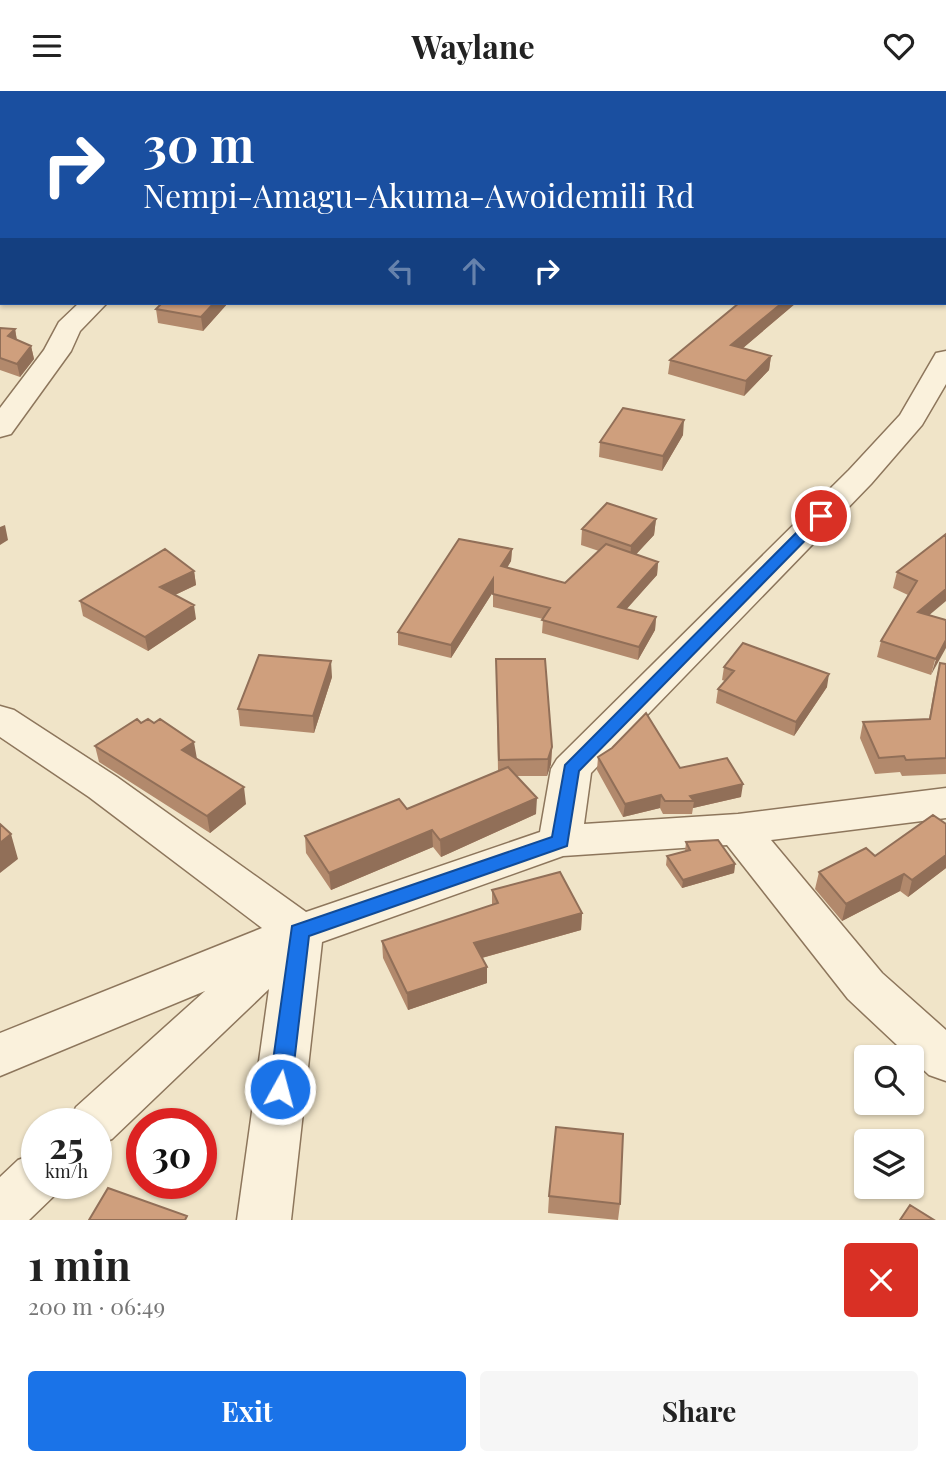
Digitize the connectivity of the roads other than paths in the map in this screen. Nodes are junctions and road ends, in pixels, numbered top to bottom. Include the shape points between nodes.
1 (92, 305) edge
2 (945, 363) edge
3 (0, 428) edge
4 (0, 719) edge
5 (946, 803) edge
6 (738, 829) junction
7 (560, 841) junction
8 (299, 932) junction
9 (0, 1055) edge
10 (946, 1060) edge
11 (110, 1108) edge
12 (21, 1192) edge
13 (0, 1212) edge
14 (264, 1220) edge

1 - 3 street via 68,327 57,351
2 - 7 street via 912,418 860,477 571,769
4 - 8 street via 103,787
5 - 6 street
6 - 7 street
6 - 10 street via 865,986
7 - 8 street
8 - 9 street
8 - 11 street
8 - 14 street
12 - 13 street

